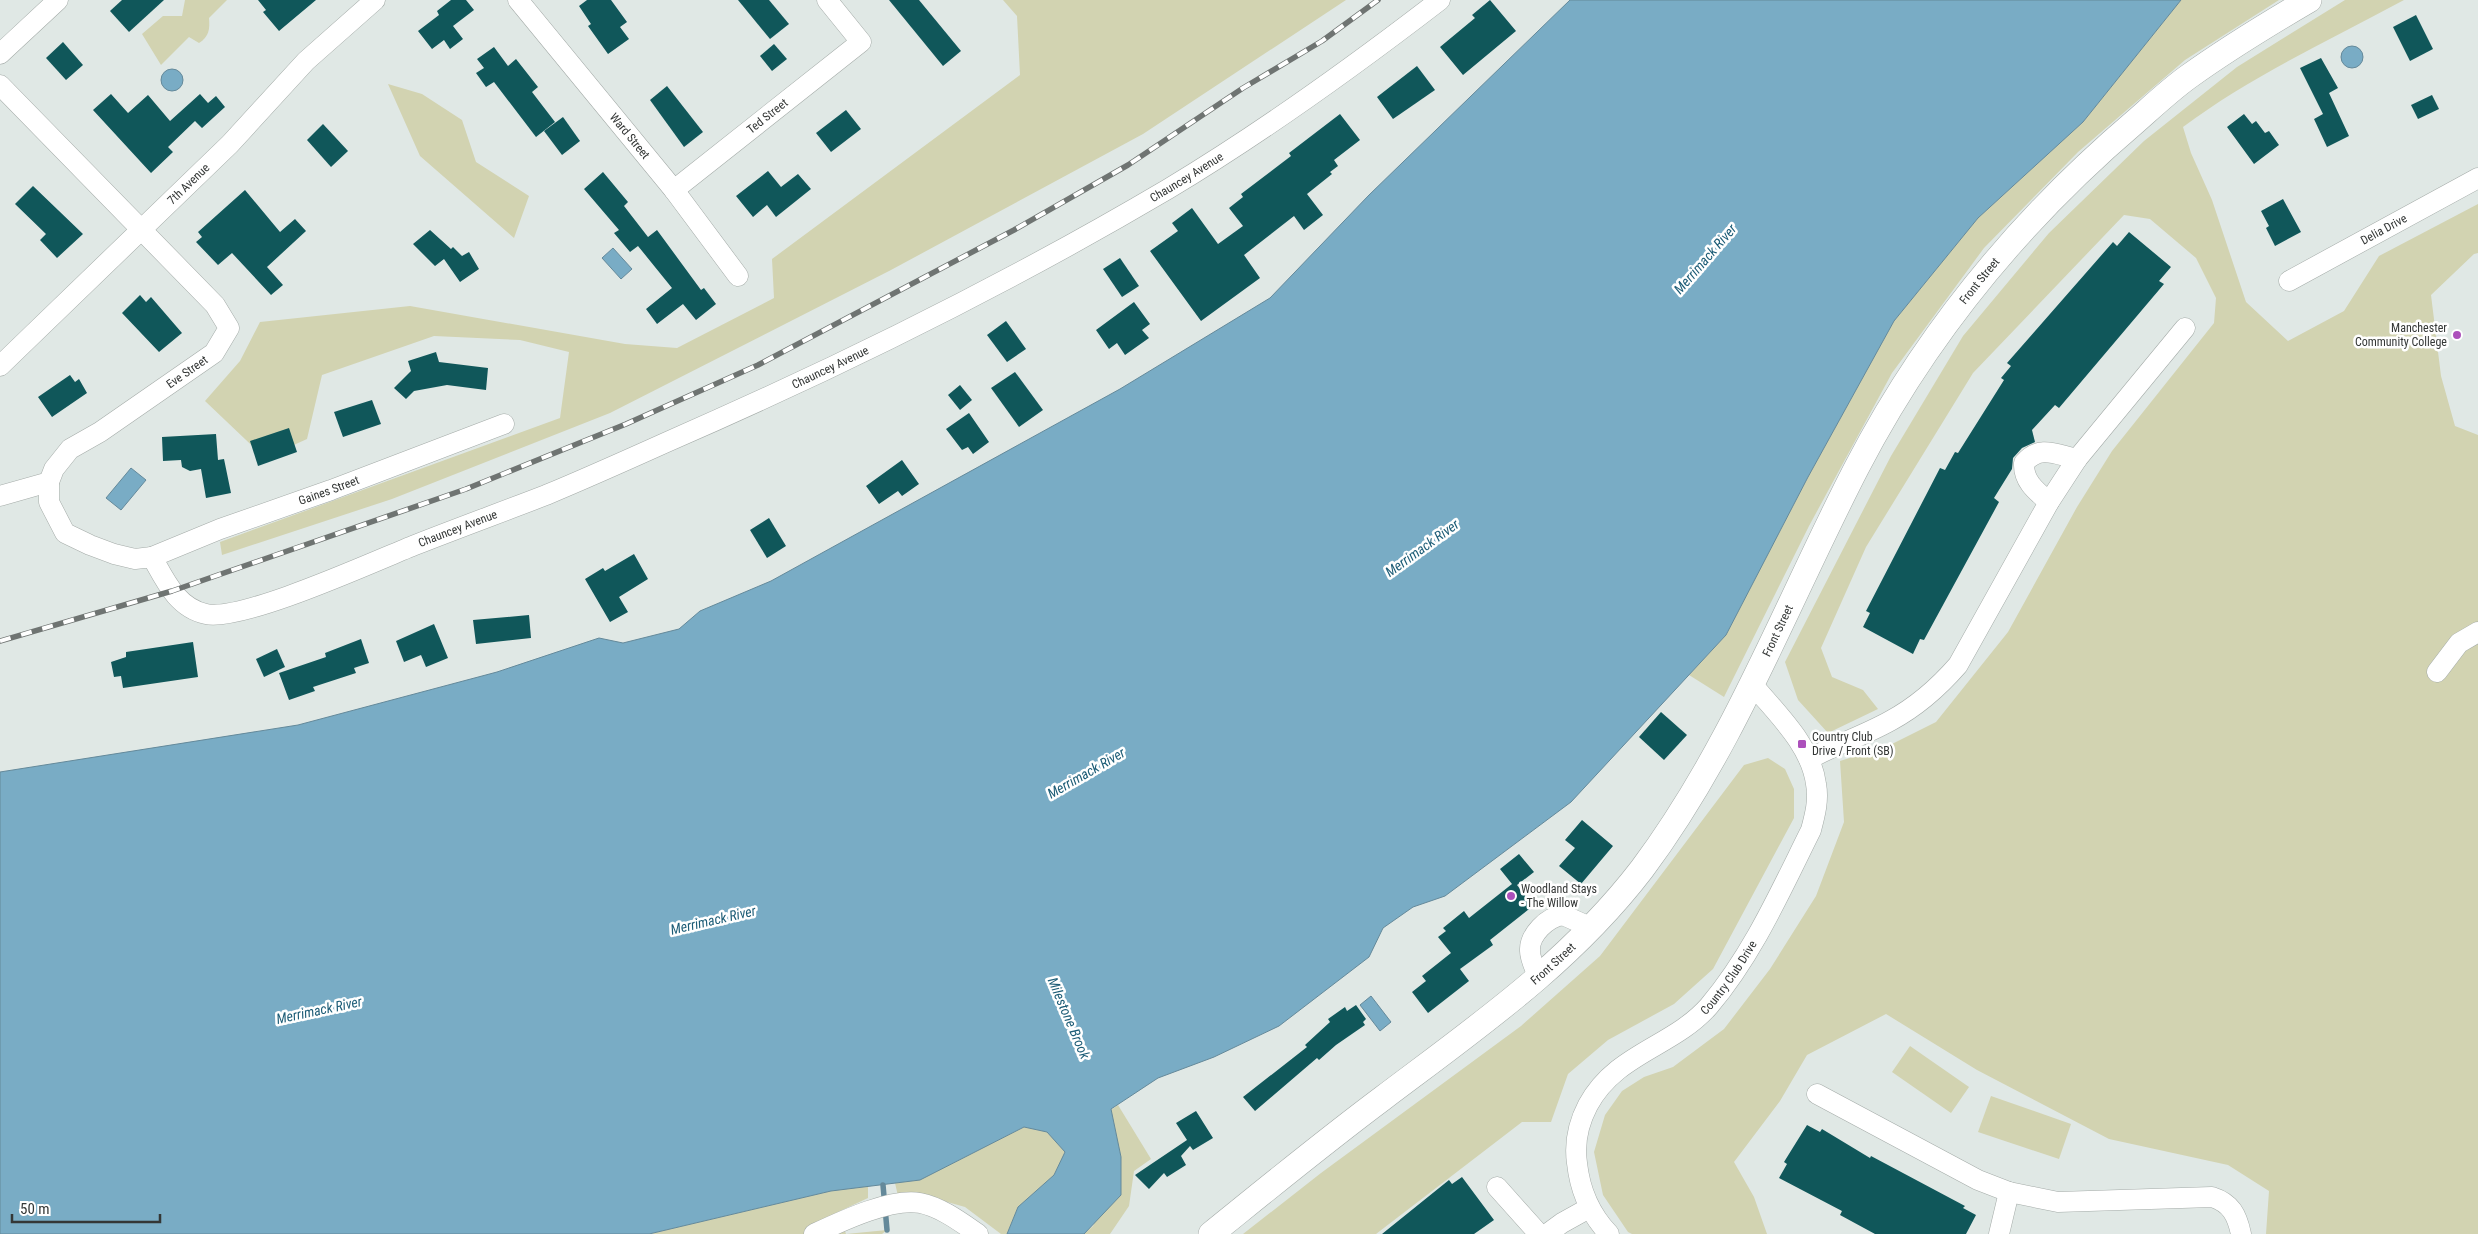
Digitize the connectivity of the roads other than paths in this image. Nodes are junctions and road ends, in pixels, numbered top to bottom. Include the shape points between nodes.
1 (58, 0) edge
2 (375, 0) edge
3 (518, 0) edge
4 (827, 0) edge
5 (1440, 0) edge
6 (2309, 0) edge
7 (0, 54) edge
8 (0, 85) edge
9 (2478, 178) edge
10 (674, 190) junction
11 (142, 230) junction
12 (738, 276) dead end
13 (2289, 281) dead end
14 (2186, 328) dead end
15 (0, 366) edge
16 (504, 424) dead end
17 (2077, 460) junction
18 (49, 482) junction
19 (0, 496) edge
20 (2049, 502) junction
21 (152, 557) junction
22 (2478, 632) edge
23 (2437, 672) dead end
24 (1753, 685) junction
25 (1809, 759) junction
26 (1592, 928) junction
27 (1539, 979) junction
28 (1817, 1094) dead end
29 (1497, 1187) dead end
30 (2009, 1192) junction
31 (1589, 1208) junction
32 (976, 1232) edge
33 (814, 1234) edge
34 (1211, 1234) edge
35 (1539, 1234) edge
36 (1547, 1234) edge
37 (1609, 1234) edge
38 (1999, 1234) edge
39 (2241, 1234) edge

1 - 7 street
2 - 11 street, 7th Avenue via 306,61 230,144
3 - 10 street, Ward Street
4 - 10 street, Ted Street via 860,42
5 - 21 street, Chauncey Avenue via 1284,114 1168,188 1048,256 882,343 738,411 548,494 229,614 208,614 187,606 172,591
6 - 24 main road, Front Street via 2184,80 2079,172 2014,238 1955,311 1878,428
8 - 11 street, Eve Street
9 - 13 street, Delia Drive
10 - 12 street, Ward Street
11 - 15 street, 7th Avenue
11 - 18 street, Eve Street via 215,305 229,328 214,353 70,449 54,469
14 - 17 street
16 - 21 street, Gaines Street
17 - 20 street
17 - 20 street via 2036,452 2024,463 2023,473 2030,485
18 - 19 street
18 - 21 street via 48,502 65,533 114,554 135,559
20 - 25 street via 1972,644 1938,687 1889,722
22 - 23 street via 2459,643
24 - 25 street, Country Club Drive via 1792,732
24 - 26 main road, Front Street via 1710,766 1660,844
25 - 31 street, Country Club Drive via 1816,784 1811,830 1746,955 1707,1008 1669,1037 1623,1064 1606,1079 1582,1116 1575,1152 1582,1192
26 - 27 main road, Front Street
26 - 27 street via 1563,915 1546,922 1531,941 1530,953
27 - 34 main road, Front Street
28 - 30 street via 1978,1180
29 - 35 street
30 - 38 street
30 - 39 street via 2058,1202 2212,1197 2224,1201 2232,1210
31 - 36 street
31 - 37 street, Country Club Drive
32 - 33 street via 921,1203 897,1204 874,1210

